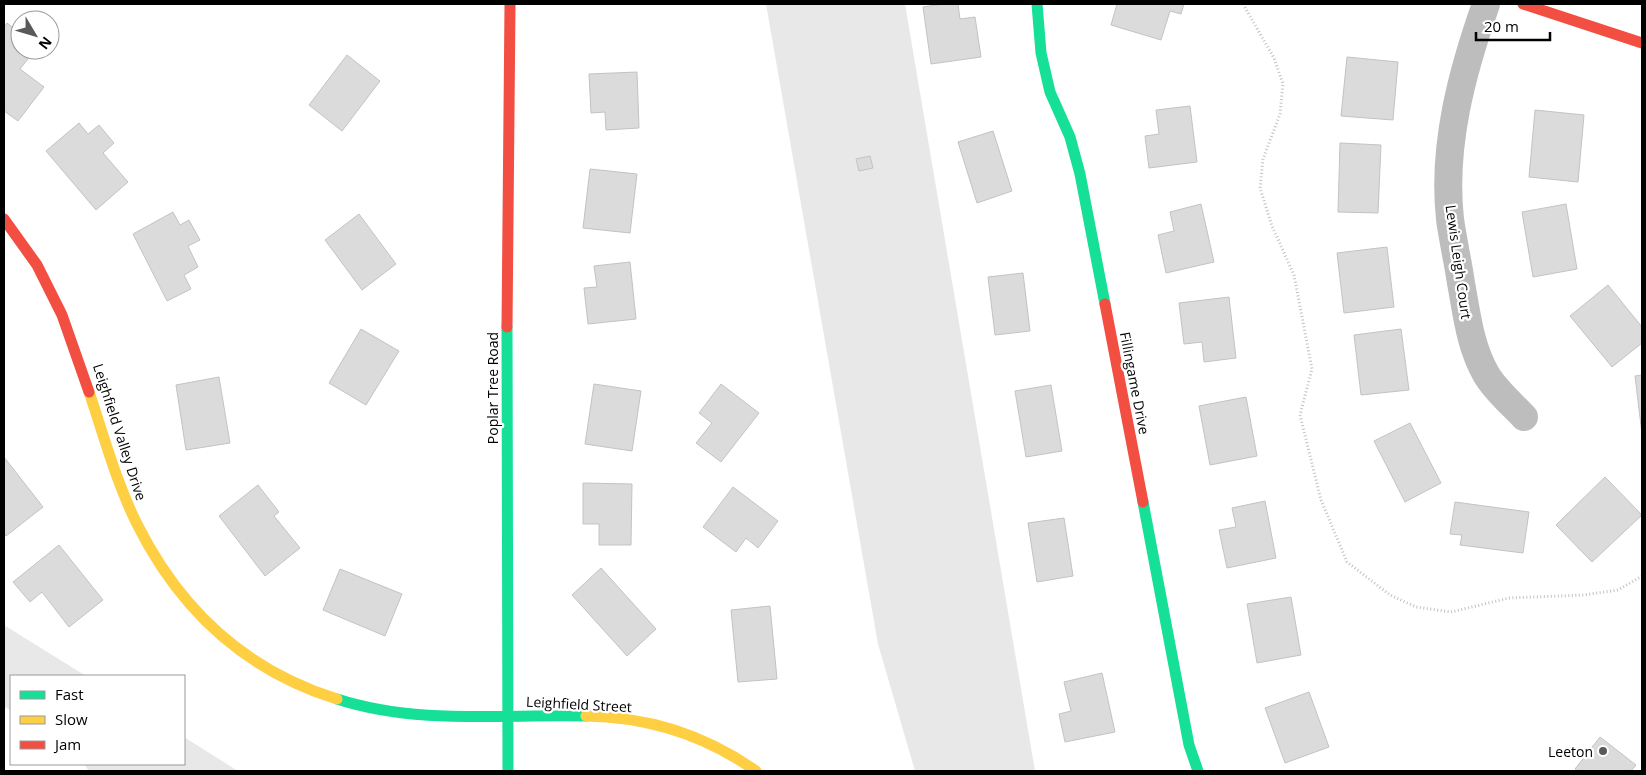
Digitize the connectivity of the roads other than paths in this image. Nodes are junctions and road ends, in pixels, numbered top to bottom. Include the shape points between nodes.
1 (510, 4) edge
2 (1037, 4) edge
3 (1486, 4) edge
4 (1523, 4) edge
5 (1642, 43) edge
6 (4, 219) edge
7 (1524, 417) dead end
8 (510, 716) junction
9 (508, 771) edge
10 (756, 771) edge
11 (1198, 771) edge

1 - 8 street, Poplar Tree Road via 507,360
2 - 11 street, Fillingame Drive via 1041,54 1050,92 1070,137 1080,174 1189,745
3 - 7 street, Lewis Leigh Court via 1472,43 1452,132 1450,218 1476,354 1487,376
4 - 5 street
6 - 8 street, Leighfield Valley Drive via 42,274 58,305 84,369 119,484 139,533 170,582 198,615 245,655 275,674 307,690 345,703 406,714
8 - 9 street, Poplar Tree Road
8 - 10 street, Leighfield Street via 626,720 676,730 717,746

